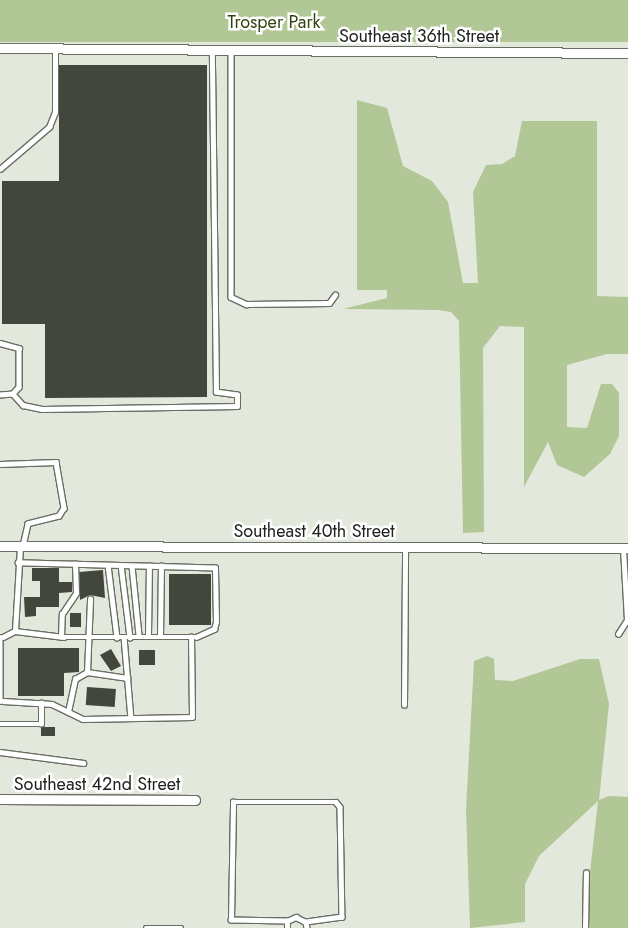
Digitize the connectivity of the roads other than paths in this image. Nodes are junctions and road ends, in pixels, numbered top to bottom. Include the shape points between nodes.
1 (0, 48) edge
2 (55, 48) junction
3 (212, 50) junction
4 (231, 50) junction
5 (628, 53) edge
6 (0, 169) edge
7 (335, 295) dead end
8 (0, 343) edge
9 (13, 394) junction
10 (0, 395) edge
11 (0, 464) edge
12 (0, 546) edge
13 (22, 546) junction
14 (405, 548) junction
15 (626, 548) edge
16 (18, 563) junction
17 (75, 564) junction
18 (108, 565) junction
19 (121, 566) junction
20 (132, 566) junction
21 (149, 566) junction
22 (161, 566) junction
23 (90, 599) dead end
24 (15, 631) junction
25 (618, 634) dead end
26 (62, 636) junction
27 (139, 636) junction
28 (148, 636) junction
29 (160, 636) junction
30 (2, 637) edge
31 (90, 637) junction
32 (117, 637) junction
33 (127, 637) junction
34 (191, 637) junction
35 (87, 672) junction
36 (128, 678) junction
37 (2, 701) edge
38 (41, 703) junction
39 (404, 705) dead end
40 (68, 712) junction
41 (131, 718) junction
42 (0, 724) edge
43 (0, 752) edge
44 (82, 763) dead end
45 (0, 799) edge
46 (195, 800) dead end
47 (586, 873) dead end
48 (287, 921) junction
49 (306, 922) junction
50 (146, 928) edge
51 (181, 928) edge
52 (286, 928) edge
53 (307, 928) edge
54 (585, 928) edge

1 - 2 street, Southeast 36th Street
2 - 3 street, Southeast 36th Street
2 - 6 lane via 55,112 49,127
3 - 4 street, Southeast 36th Street
3 - 9 lane via 216,392 237,395 237,406 42,409 23,405
4 - 5 street, Southeast 36th Street
4 - 7 lane via 231,297 256,304 329,303
8 - 9 lane via 20,348 19,387
9 - 10 lane
11 - 13 lane via 56,462 64,508 60,516 28,524
12 - 13 street, Southeast 40th Street
13 - 14 street, Southeast 40th Street
13 - 16 lane
14 - 15 street, Southeast 40th Street
14 - 39 lane
15 - 25 lane via 627,620
16 - 17 lane
16 - 24 lane
17 - 18 lane
17 - 26 lane via 76,593 62,614
18 - 19 lane
18 - 32 lane
19 - 20 lane
19 - 33 lane
20 - 21 lane
20 - 27 lane
21 - 22 lane
21 - 28 lane
22 - 29 lane
22 - 34 lane via 215,568 214,629
23 - 31 lane
24 - 26 lane
24 - 30 lane
26 - 31 lane
27 - 28 lane
27 - 33 lane
28 - 29 lane
29 - 34 lane
30 - 37 lane
31 - 32 lane
31 - 35 lane
32 - 33 lane
33 - 36 lane
34 - 41 lane via 192,717
35 - 36 lane
35 - 40 lane via 75,679
36 - 41 lane
37 - 38 lane
38 - 40 lane
38 - 42 lane via 41,724
40 - 41 lane via 83,719
43 - 44 lane
45 - 46 street, Southeast 42nd Street
47 - 54 lane
48 - 49 lane via 296,917
48 - 49 lane via 230,920 233,802 336,802 340,807 342,917
48 - 52 lane
49 - 53 lane
50 - 51 lane

